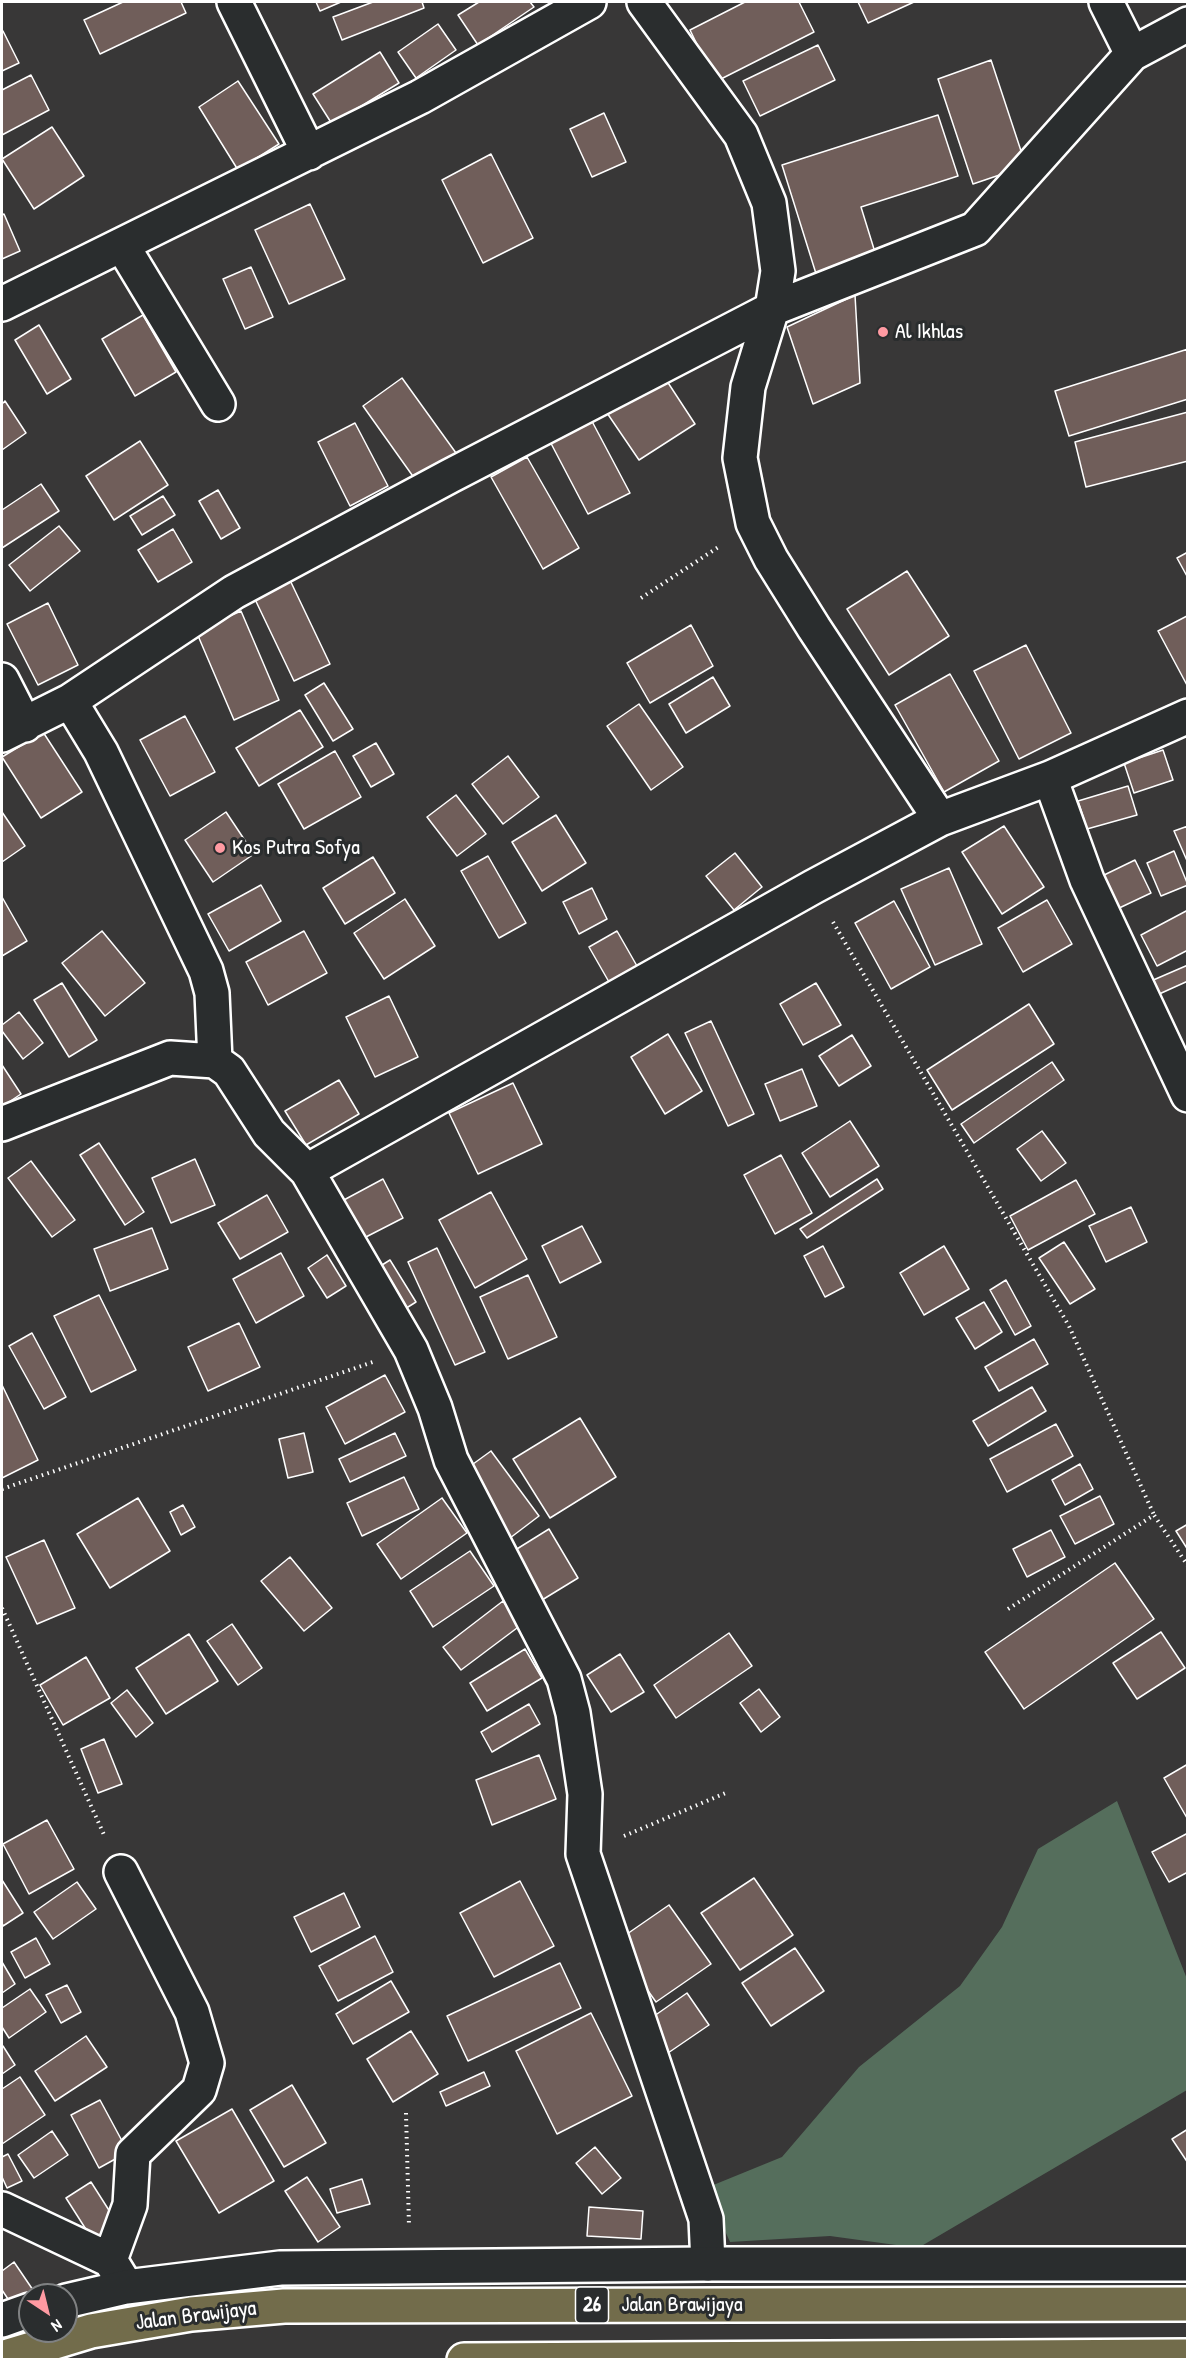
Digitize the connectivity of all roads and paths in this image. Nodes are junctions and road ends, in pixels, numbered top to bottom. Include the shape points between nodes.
1 (234, 2) edge
2 (589, 2) edge
3 (644, 2) edge
4 (1106, 2) edge
5 (1188, 24) edge
6 (1132, 54) junction
7 (309, 153) junction
8 (122, 245) junction
9 (2, 303) edge
10 (772, 309) junction
11 (218, 404) dead end
12 (753, 524) junction
13 (641, 598) dead end
14 (2, 680) edge
15 (70, 701) junction
16 (1188, 716) edge
17 (13, 730) edge
18 (1050, 778) junction
19 (940, 819) junction
20 (813, 887) junction
21 (214, 1061) junction
22 (1188, 1095) edge
23 (2, 1124) edge
24 (307, 1171) junction
25 (411, 1350) junction
26 (2, 1489) edge
27 (1154, 1515) junction
28 (1188, 1566) edge
29 (2, 1608) edge
30 (1008, 1609) dead end
31 (728, 1792) dead end
32 (583, 1854) junction
33 (121, 1872) joint
34 (406, 2113) dead end
35 (2, 2209) edge
36 (708, 2264) junction
37 (1188, 2264) edge
38 (410, 2268) junction
39 (118, 2273) junction
40 (78, 2295) edge
41 (1188, 2304) edge
42 (18, 2314) edge
43 (2, 2320) edge
44 (1188, 2355) edge
45 (2, 2358) edge
46 (464, 2360) edge

1 - 7 street
2 - 7 street via 420,97
3 - 10 street via 741,135 769,203 778,271
4 - 6 street
5 - 6 street
6 - 10 street via 975,229
7 - 8 street
8 - 9 street
8 - 11 street
10 - 12 street via 747,387 740,458
10 - 15 street via 234,592
12 - 13 path
12 - 19 street via 814,628
14 - 17 street
15 - 17 street
15 - 21 street via 101,752 206,971 212,993
16 - 18 street
18 - 19 street
18 - 22 street via 1087,880
19 - 20 street
20 - 24 street
20 - 27 path via 1069,1326
21 - 23 street via 170,1058
21 - 24 street via 229,1071 269,1133
24 - 25 street
25 - 26 path
25 - 32 street via 451,1460 564,1679 585,1794
27 - 28 path
27 - 30 path
29 - 33 path
31 - 32 path
32 - 36 street via 706,2219
33 - 39 street via 192,2012 207,2062 199,2090 133,2154 130,2205
34 - 38 path
35 - 39 street
36 - 37 street
36 - 38 street
38 - 39 street
39 - 40 street
41 - 45 highway, Jalan Brawijaya / 26 via 284,2306 191,2314 91,2331
42 - 43 street
44 - 46 highway

